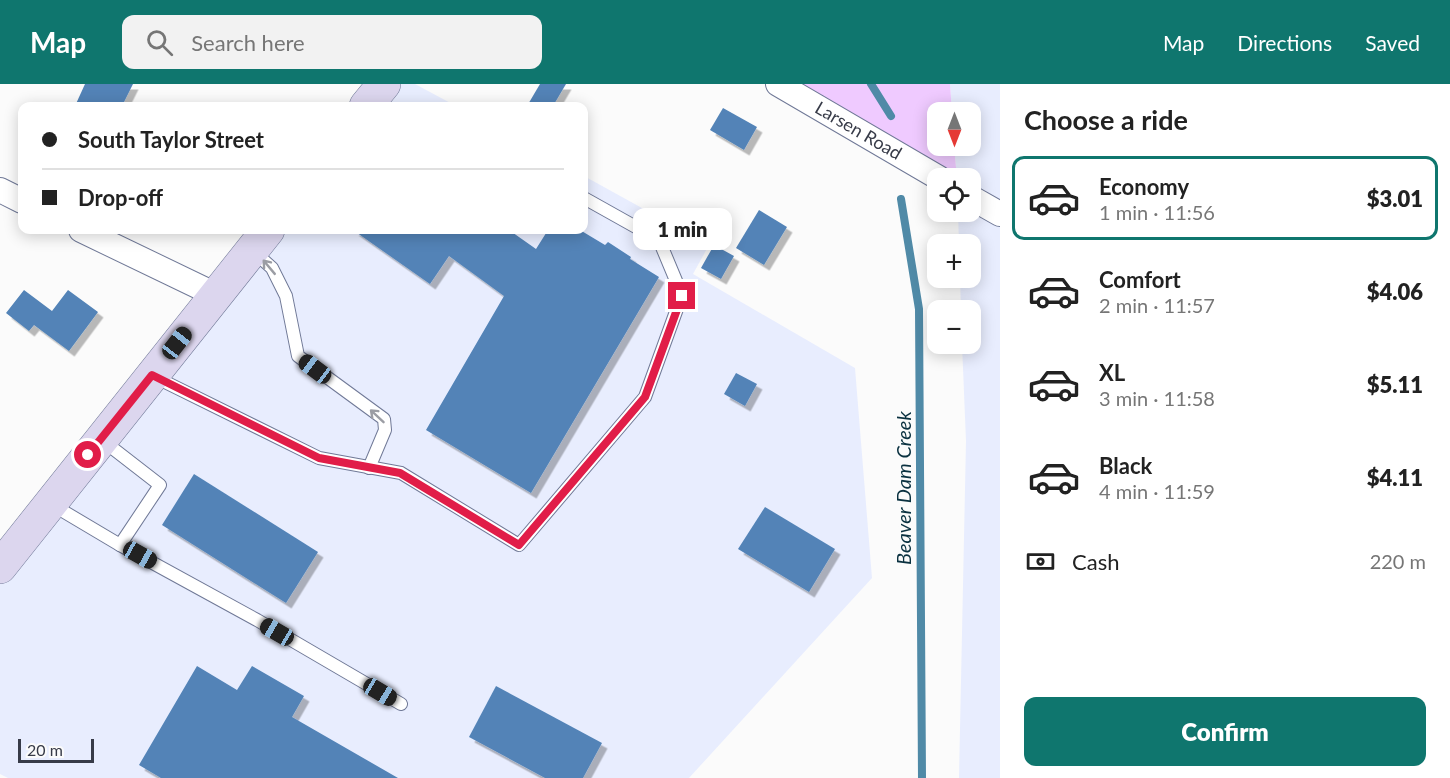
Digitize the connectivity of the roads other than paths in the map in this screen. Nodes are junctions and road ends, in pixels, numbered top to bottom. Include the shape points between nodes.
1 (384, 84) edge
2 (778, 84) edge
3 (369, 102) edge
4 (927, 171) edge
5 (0, 190) edge
6 (18, 199) edge
7 (588, 200) edge
8 (981, 203) edge
9 (1000, 214) edge
10 (89, 234) edge
11 (260, 240) edge
12 (216, 295) junction
13 (152, 375) junction
14 (101, 439) junction
15 (369, 468) junction
16 (50, 504) junction
17 (120, 545) junction
18 (0, 567) edge
19 (401, 705) dead end

1 - 3 street
2 - 4 street, Larsen Road
5 - 6 street
7 - 15 lane via 659,240 682,296 645,397 519,545 400,473
8 - 9 street
10 - 12 street
11 - 12 street
15 -> 11 lane via 386,430 384,419 298,356 286,296
12 - 13 street
13 - 14 street
13 - 15 lane via 319,458
14 - 16 street
14 - 17 lane via 160,485
16 - 17 lane
16 - 18 street
17 - 19 lane

